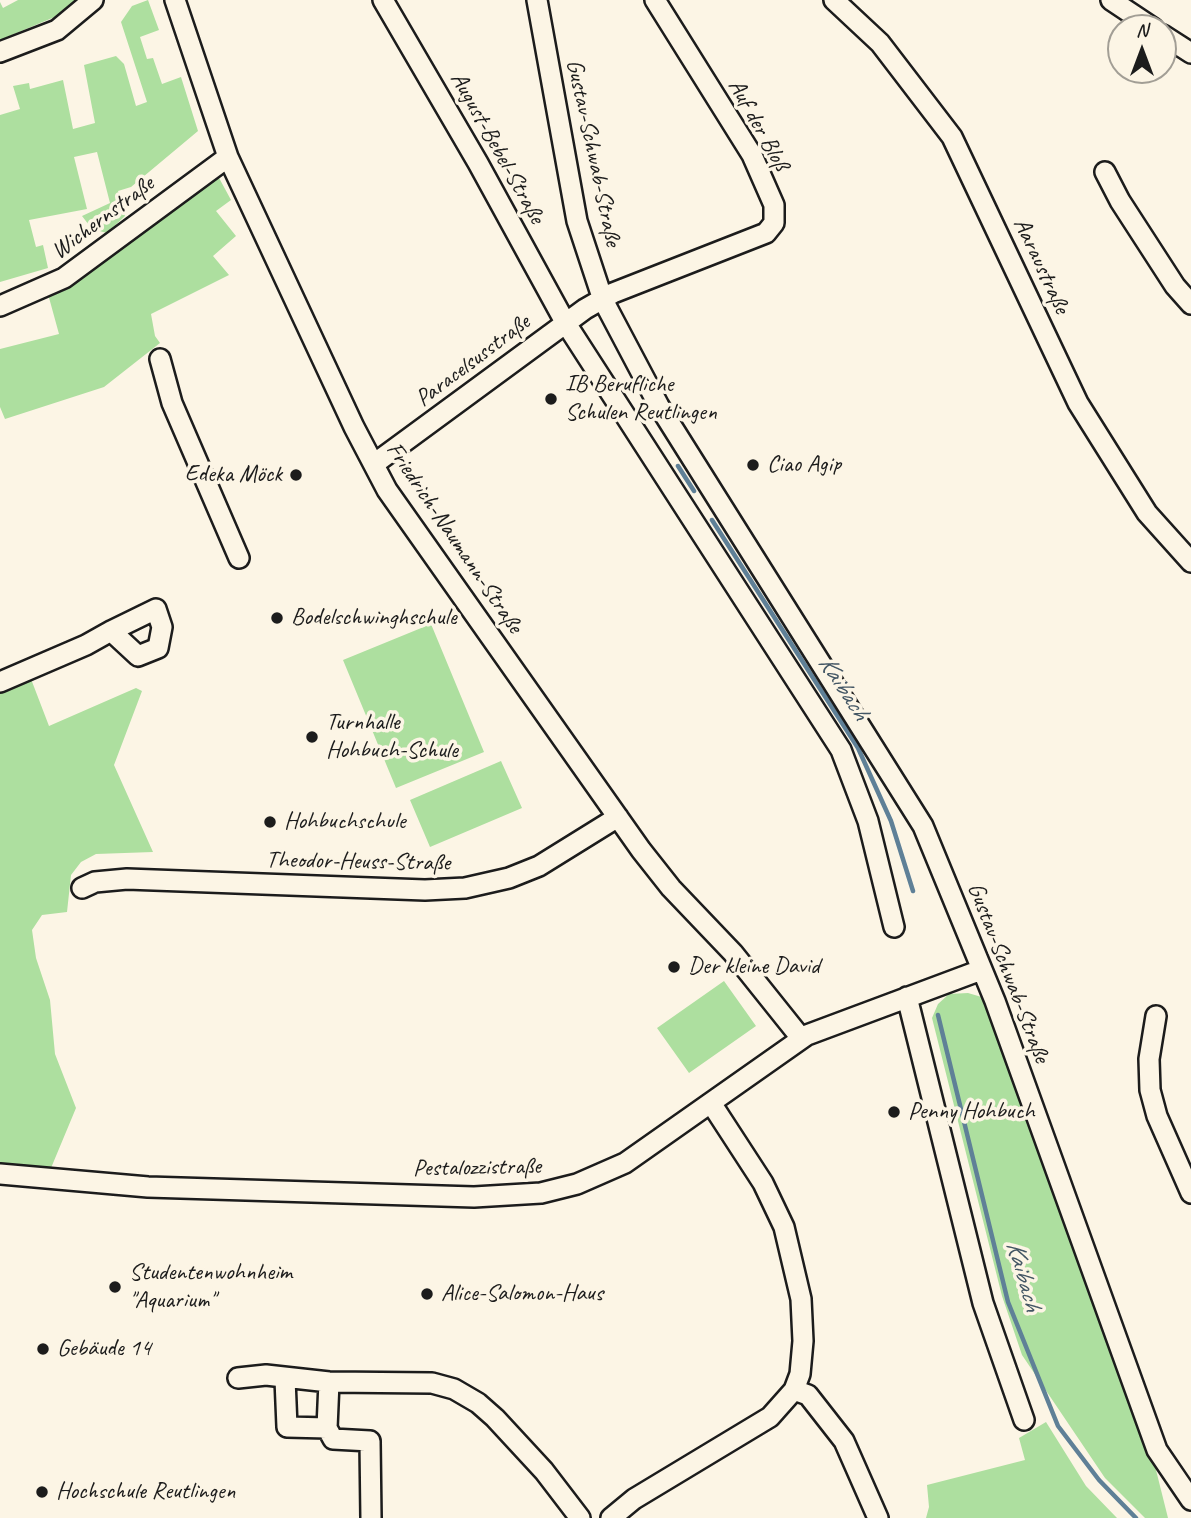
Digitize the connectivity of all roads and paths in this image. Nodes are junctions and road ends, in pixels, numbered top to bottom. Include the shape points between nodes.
1 (93, 0) edge
2 (175, 0) edge
3 (383, 0) edge
4 (537, 0) edge
5 (655, 0) edge
6 (834, 0) edge
7 (1111, 0) edge
8 (1132, 14) edge
9 (0, 52) edge
10 (228, 158) junction
11 (1105, 172) dead end
12 (603, 300) junction
13 (1191, 304) edge
14 (0, 306) edge
15 (565, 322) junction
16 (160, 359) dead end
17 (374, 464) junction
18 (716, 493) junction
19 (690, 511) junction
20 (239, 558) dead end
21 (1191, 562) edge
22 (111, 631) dead end
23 (0, 682) edge
24 (618, 817) junction
25 (82, 888) dead end
26 (894, 927) dead end
27 (981, 970) junction
28 (907, 997) junction
29 (1156, 1016) dead end
30 (801, 1038) junction
31 (711, 1103) junction
32 (0, 1174) edge
33 (1191, 1192) edge
34 (237, 1378) dead end
35 (285, 1379) junction
36 (329, 1382) junction
37 (794, 1390) junction
38 (1024, 1420) dead end
39 (327, 1428) junction
40 (1191, 1500) edge
41 (371, 1518) edge
42 (580, 1518) edge
43 (611, 1518) edge
44 (878, 1518) edge

1 - 9 street via 57,30
2 - 10 street, Friedrich-Naumann-Straße
3 - 15 street, August-Bebel-Straße
4 - 12 street, Gustav-Schwab-Straße via 577,221
5 - 12 street, Auf der Bloß via 752,155 774,205 775,223 766,233
6 - 21 street, Aaraustraße via 880,43 952,137 1078,403 1147,513
7 - 8 street
10 - 14 street, Wichernstraße via 64,278
10 - 17 street, Friedrich-Naumann-Straße
11 - 13 street via 1175,286
12 - 15 street, Paracelsusstraße
12 - 18 street, Gustav-Schwab-Straße via 659,406
15 - 17 street, Paracelsusstraße
15 - 19 street
16 - 20 street via 173,403
17 - 24 street, Friedrich-Naumann-Straße via 387,490
18 - 19 street
18 - 27 street, Gustav-Schwab-Straße via 923,825
19 - 26 street via 841,750 868,821
22 - 23 street
24 - 25 street, Theodor-Heuss-Straße via 539,866 465,888 127,878
24 - 30 street, Friedrich-Naumann-Straße via 671,888 733,953
27 - 28 street, Pestalozzistraße
27 - 40 street, Gustav-Schwab-Straße via 1157,1450
28 - 30 street, Pestalozzistraße
28 - 38 street via 983,1303
29 - 33 street via 1149,1059 1150,1090
30 - 31 street, Pestalozzistraße
31 - 32 street, Pestalozzistraße via 611,1170 577,1184 522,1196 148,1186
31 - 37 street via 763,1183 790,1249 801,1299 803,1341
34 - 35 street via 266,1375
35 - 36 street
35 - 39 street via 287,1427
36 - 39 street
36 - 42 street via 432,1383 464,1393 495,1418
37 - 43 street via 755,1428
37 - 44 street via 808,1395 844,1441
39 - 41 street via 333,1439 370,1441

